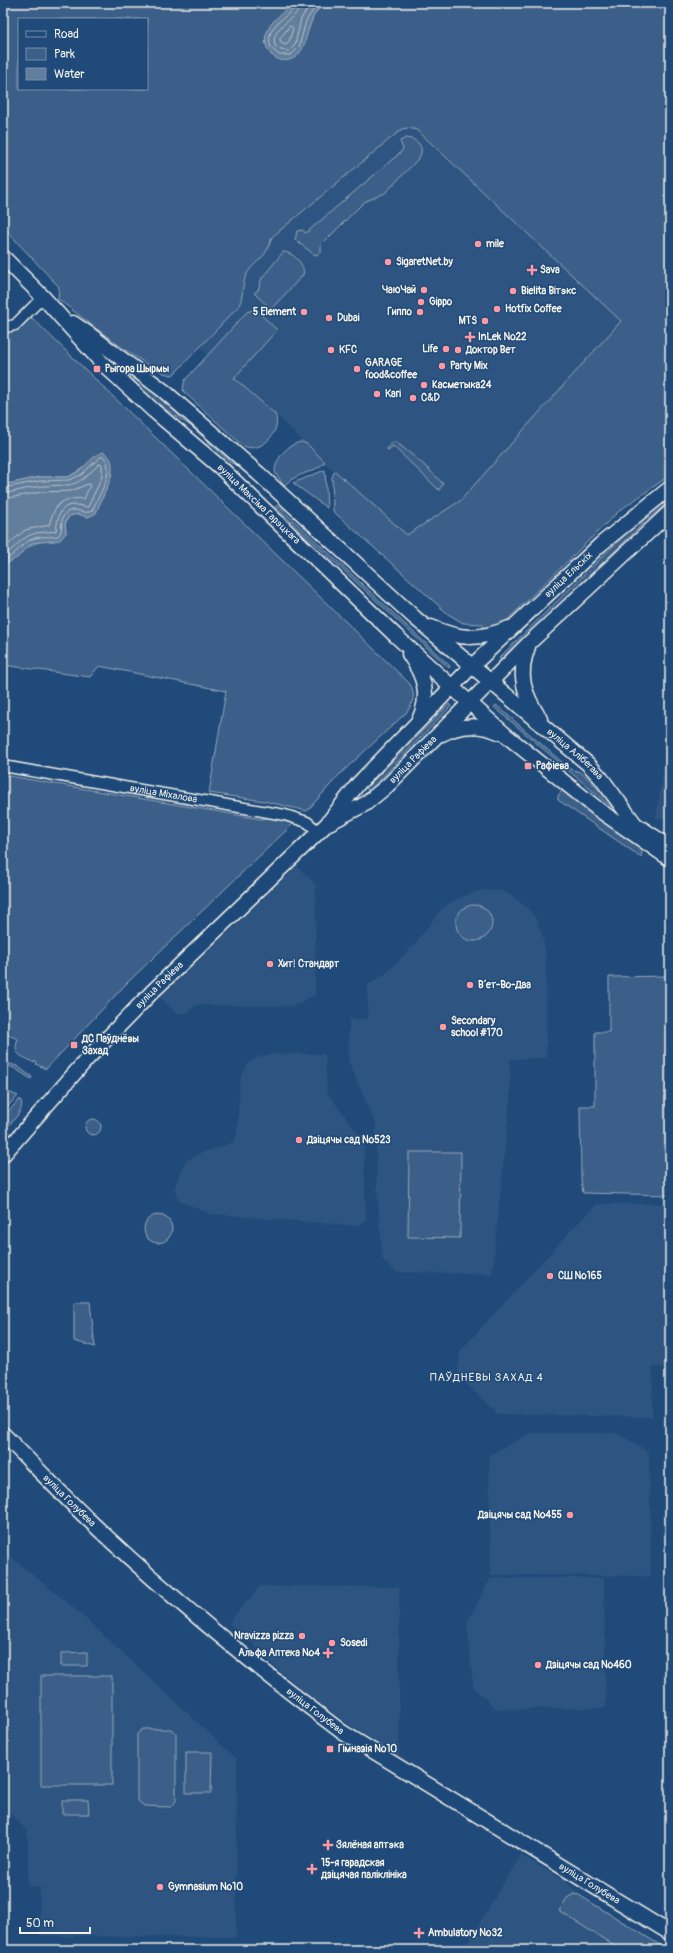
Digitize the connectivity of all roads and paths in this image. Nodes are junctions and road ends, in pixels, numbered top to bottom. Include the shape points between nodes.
1 (3, 257) edge
2 (42, 297) junction
3 (58, 313) junction
4 (3, 324) edge
5 (259, 474) junction
6 (670, 488) edge
7 (244, 490) junction
8 (670, 512) edge
9 (415, 618) junction
10 (512, 627) junction
11 (396, 636) junction
12 (529, 643) junction
13 (472, 666) junction
14 (491, 682) junction
15 (461, 695) junction
16 (416, 725) junction
17 (546, 729) junction
18 (508, 737) junction
19 (430, 742) junction
20 (3, 766) edge
21 (323, 828) junction
22 (670, 847) edge
23 (670, 859) edge
24 (3, 1155) edge
25 (3, 1434) edge
26 (670, 1933) edge

1 - 2 main road, вуліца Максіма Гарэцкага
2 - 3 main road, вуліца Максіма Гарэцкага
2 - 4 street via 15,325 6,327
3 - 5 main road, вуліца Максіма Гарэцкага via 164,392
3 - 7 main road, вуліца Максіма Гарэцкага via 102,363
5 - 7 main road
5 - 9 main road, вуліца Максіма Гарэцкага
6 - 10 main road, вуліца Ельскіх via 601,544
7 - 11 main road, вуліца Максіма Гарэцкага
8 - 12 main road
9 - 10 main road via 442,632 469,638
9 - 13 main road, вуліца Максіма Гарэцкага
10 - 13 main road, вуліца Ельскіх
11 - 15 main road, вуліца Максіма Гарэцкага
11 - 16 main road via 423,677 424,711
12 - 14 main road
12 - 17 main road via 522,667 524,687
13 - 14 main road, вуліца Алібегава
13 - 15 main road, вуліца Рафіева
14 - 15 main road, вуліца Рафіева
14 - 17 main road, вуліца Алібегава
15 - 16 main road, вуліца Рафіева
15 - 18 main road
15 - 19 main road, вуліца Рафіева
16 - 21 main road, вуліца Рафіева via 358,784
17 - 22 main road, вуліца Алібегава via 588,764 635,824
18 - 19 main road via 488,728 472,726 451,730
18 - 23 main road via 600,810
19 - 21 main road, вуліца Рафіева via 374,797
20 - 21 street, вуліца Міхалова via 293,816
21 - 24 main road, вуліца Рафіева via 148,996 88,1058
25 - 26 main road, вуліца Голубева via 74,1506 147,1574 342,1732

